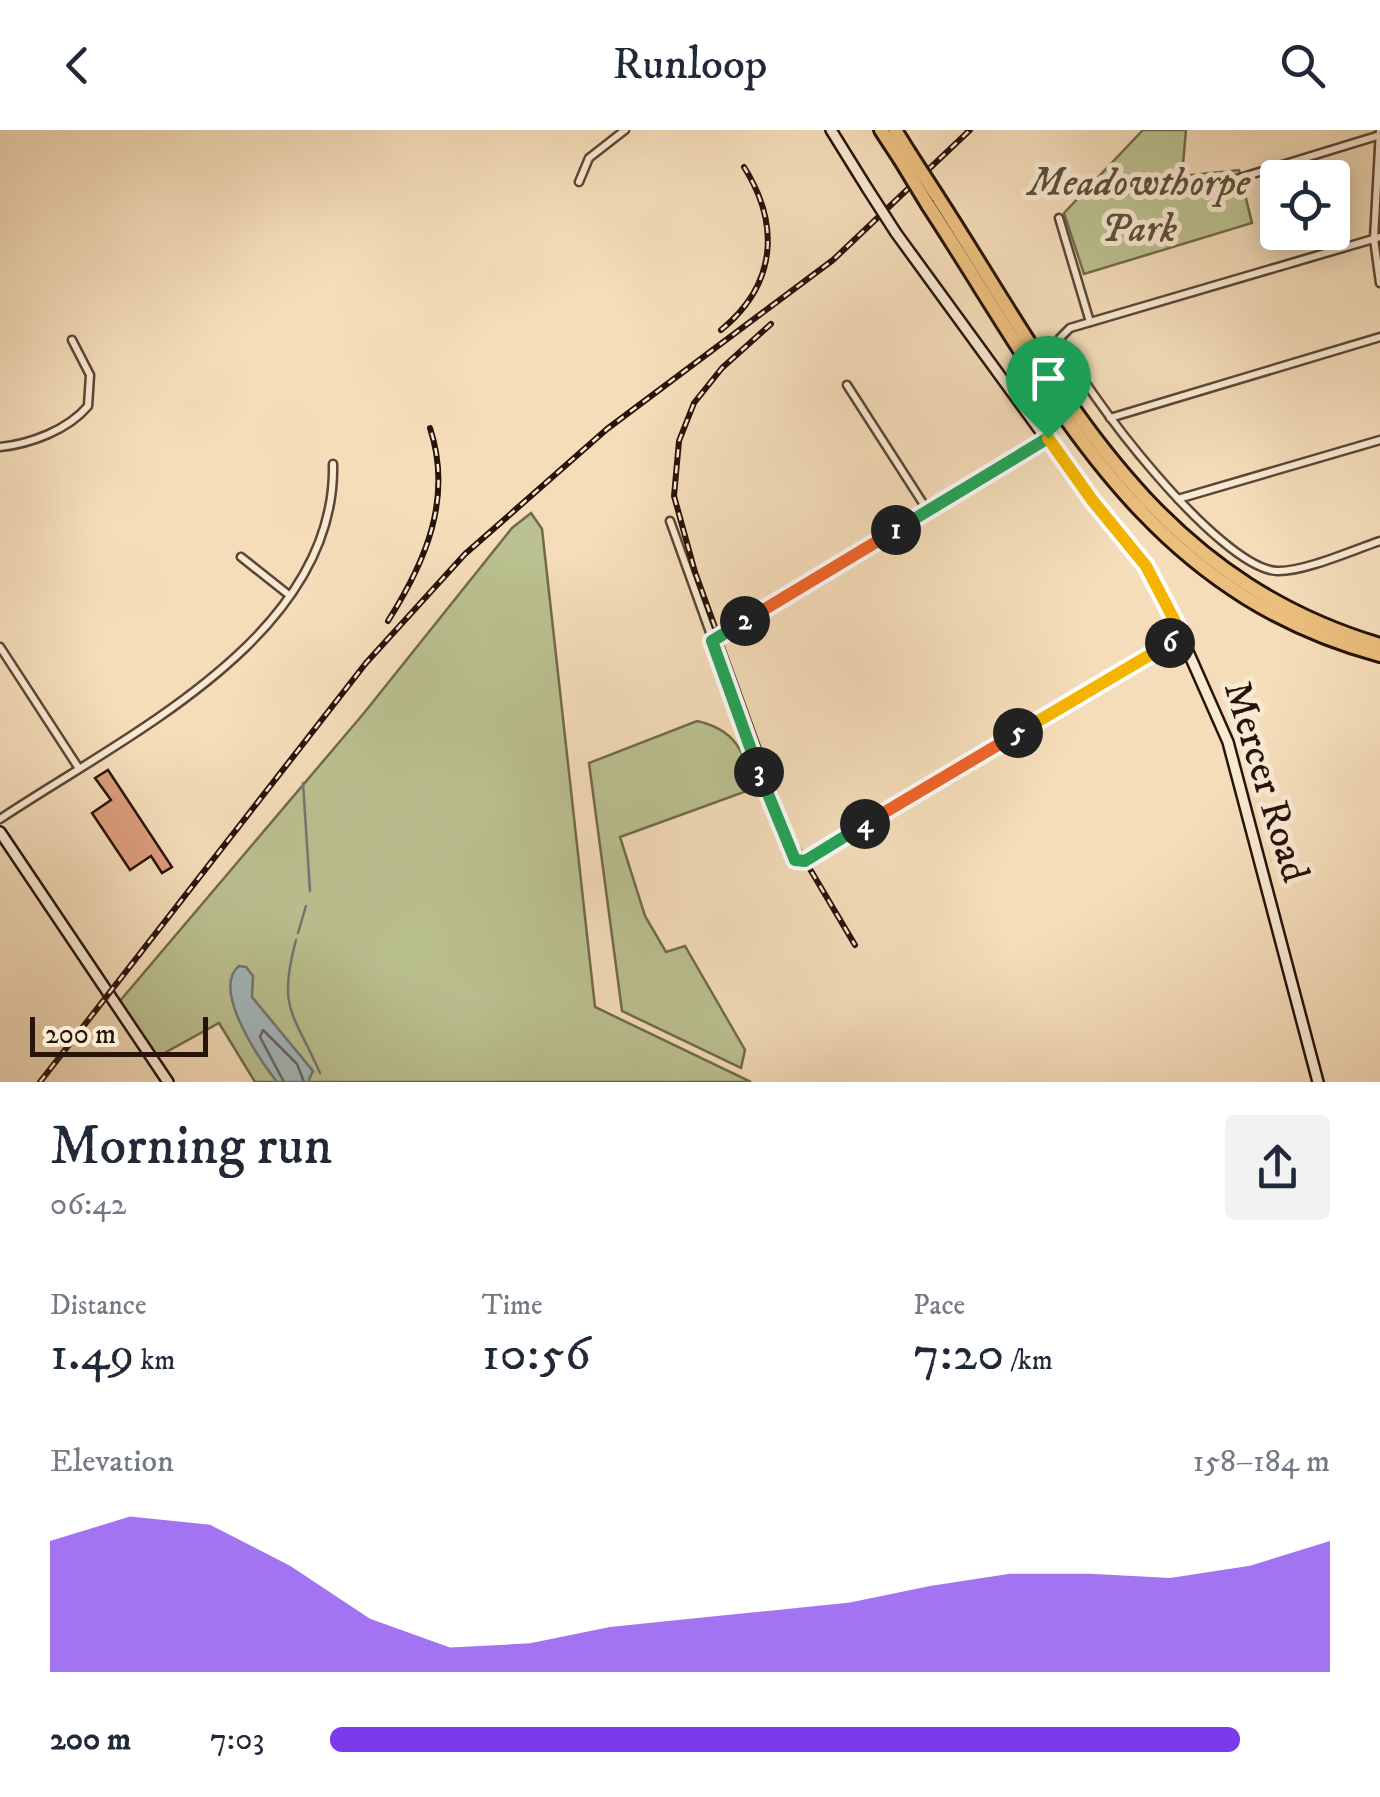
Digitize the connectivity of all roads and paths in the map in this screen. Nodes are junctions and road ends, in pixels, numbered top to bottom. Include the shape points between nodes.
1 (625, 130) edge
2 (831, 130) edge
3 (881, 130) edge
4 (895, 130) edge
5 (1380, 133) edge
6 (904, 155) junction
7 (1230, 181) dead end
8 (578, 182) dead end
9 (933, 200) junction
10 (1059, 218) dead end
11 (1377, 238) edge
12 (1380, 283) edge
13 (1090, 322) junction
14 (1380, 338) edge
15 (72, 340) dead end
16 (847, 386) dead end
17 (1110, 418) junction
18 (1048, 438) junction
19 (1380, 440) edge
20 (0, 447) edge
21 (333, 464) dead end
22 (1178, 499) junction
23 (928, 512) junction
24 (670, 521) dead end
25 (1380, 541) edge
26 (241, 557) dead end
27 (289, 595) junction
28 (1182, 635) junction
29 (712, 641) junction
30 (1380, 645) edge
31 (0, 647) edge
32 (1380, 655) edge
33 (78, 766) junction
34 (0, 819) edge
35 (0, 832) edge
36 (168, 1082) edge
37 (1318, 1082) edge

1 - 8 street via 589,158
2 - 18 street, Mercer Road, bridge via 896,233
3 - 6 highway
4 - 6 highway
5 - 7 street
5 - 11 street
6 - 9 highway, bridge
9 - 30 highway via 1085,426 1160,517 1266,598
9 - 32 highway via 1096,462 1160,535 1270,613
10 - 13 street
11 - 12 street
11 - 13 street
13 - 17 street via 1062,334 1062,344
14 - 17 street
15 - 20 street via 90,375 88,406 64,426
16 - 23 street
17 - 22 street
18 - 23 street
18 - 28 street, Mercer Road via 1146,566
19 - 22 street
21 - 27 street via 326,529
22 - 25 street via 1270,570
23 - 29 street
24 - 29 street
26 - 27 street
27 - 33 street via 260,633 205,682
28 - 29 street via 805,861 790,855
28 - 37 street, Mercer Road via 1228,742
31 - 33 street
33 - 34 street
35 - 36 street

